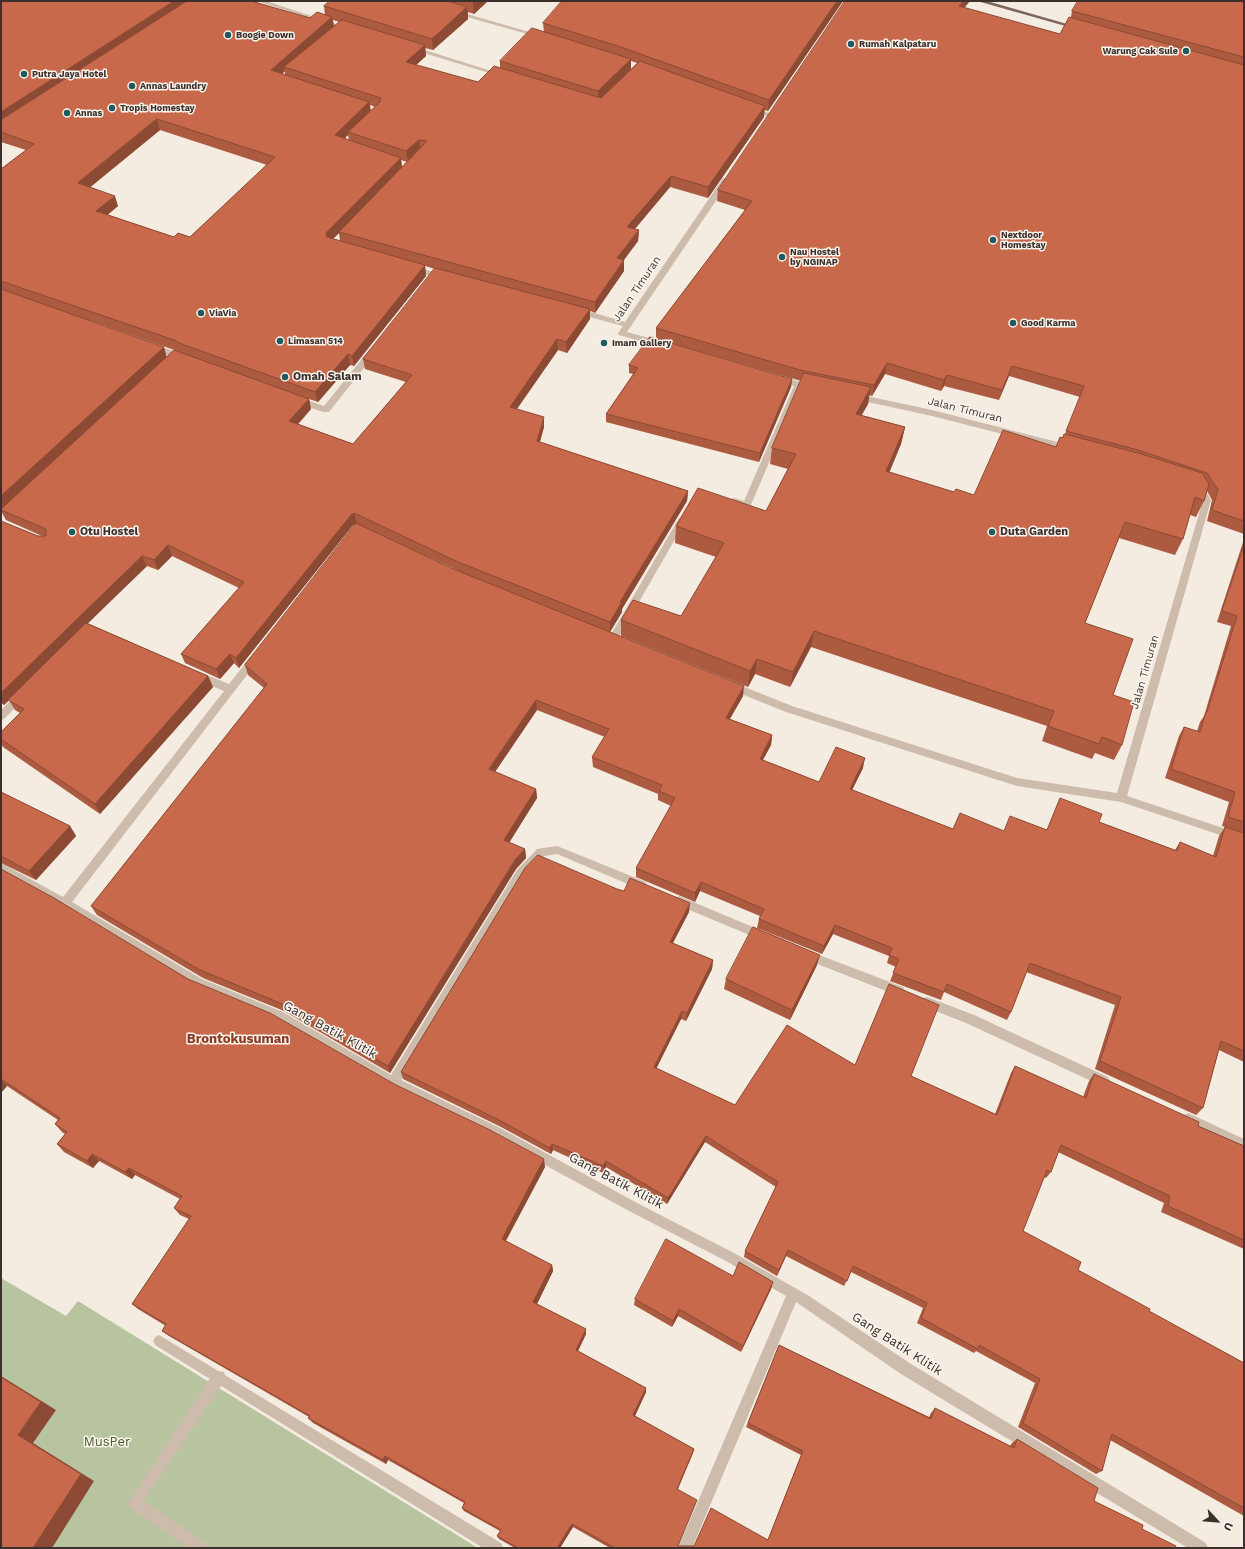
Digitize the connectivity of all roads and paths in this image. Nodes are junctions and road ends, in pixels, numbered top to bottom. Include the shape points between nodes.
1 (260, 1) edge
2 (980, 1) edge
3 (448, 10) edge
4 (542, 30) edge
5 (1086, 30) edge
6 (356, 31) edge
7 (537, 36) junction
8 (544, 38) edge
9 (408, 47) edge
10 (510, 78) edge
11 (740, 105) edge
12 (774, 109) edge
13 (732, 170) edge
14 (405, 265) edge
15 (428, 280) edge
16 (572, 310) edge
17 (627, 325) junction
18 (379, 342) edge
19 (148, 345) edge
20 (668, 346) edge
21 (192, 361) edge
22 (768, 376) edge
23 (798, 385) junction
24 (820, 390) edge
25 (850, 396) edge
26 (288, 397) edge
27 (1080, 451) edge
28 (1190, 483) edge
29 (727, 499) edge
30 (687, 511) edge
31 (613, 639) edge
32 (259, 652) edge
33 (188, 671) edge
34 (723, 683) edge
35 (29, 688) edge
36 (230, 690) junction
37 (1, 716) edge
38 (1121, 798) junction
39 (1244, 839) edge
40 (1, 868) edge
41 (652, 889) edge
42 (666, 896) edge
43 (65, 903) junction
44 (773, 941) edge
45 (794, 950) edge
46 (394, 1081) junction
47 (1113, 1085) edge
48 (1180, 1116) edge
49 (1244, 1145) edge
50 (793, 1294) junction
51 (159, 1340) dead end
52 (219, 1377) junction
53 (201, 1548) edge
54 (496, 1548) edge
55 (685, 1548) edge
56 (1201, 1548) edge

1 - 6 street via 339,29
2 - 5 main road
3 - 7 street
4 - 7 street
7 - 8 street
9 - 10 street
11 - 12 street via 768,118
13 - 17 street, Jalan Timuran
14 - 15 street via 438,275
16 - 17 street
17 - 20 street, Jalan Timuran via 622,333
18 - 26 street via 326,410
19 - 21 street via 174,358
22 - 23 street
23 - 24 street
23 - 29 street via 747,505
25 - 27 street, Jalan Timuran via 932,413
28 - 38 street, Jalan Timuran via 1198,486 1207,500
30 - 31 street
32 - 36 street
33 - 36 street
34 - 38 street via 789,709 1017,782
35 - 37 street
36 - 43 street
38 - 39 street
40 - 43 street, Gang Batik Klitik
41 - 46 street via 557,850 541,852 521,873
42 - 44 street
43 - 46 street, Gang Batik Klitik via 198,983 280,1016
45 - 47 street via 970,1019
46 - 50 street, Gang Batik Klitik via 496,1132 730,1257
48 - 49 street
50 - 55 street
50 - 56 street, Gang Batik Klitik via 906,1368
51 - 52 street
52 - 53 street via 135,1503
52 - 54 street

